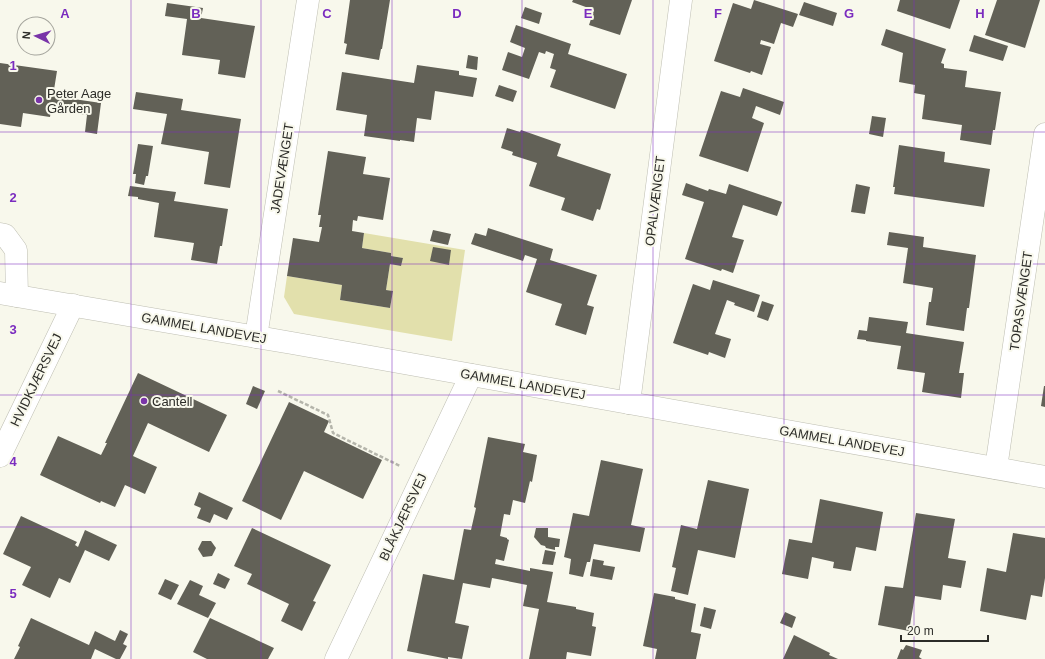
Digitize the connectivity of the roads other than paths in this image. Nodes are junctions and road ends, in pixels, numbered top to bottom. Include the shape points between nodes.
1 (308, 0) edge
2 (681, 0) edge
3 (1045, 134) edge
4 (0, 234) edge
5 (8, 294) edge
6 (73, 305) junction
7 (256, 337) junction
8 (470, 375) junction
9 (629, 403) junction
10 (0, 456) edge
11 (996, 468) junction
12 (1045, 477) edge
13 (336, 659) edge

1 - 7 street, JADEVÆNGET
2 - 9 street, OPALVÆNGET
3 - 11 street, TOPASVÆNGET
4 - 5 street via 5,235 16,250
5 - 6 street, GAMMEL LANDEVEJ
6 - 7 street, GAMMEL LANDEVEJ
6 - 10 street, HVIDKJÆRSVEJ
7 - 8 street, GAMMEL LANDEVEJ
8 - 9 street, GAMMEL LANDEVEJ
8 - 13 street, BLÅKJÆRSVEJ
9 - 11 street, GAMMEL LANDEVEJ
11 - 12 street, GAMMEL LANDEVEJ

